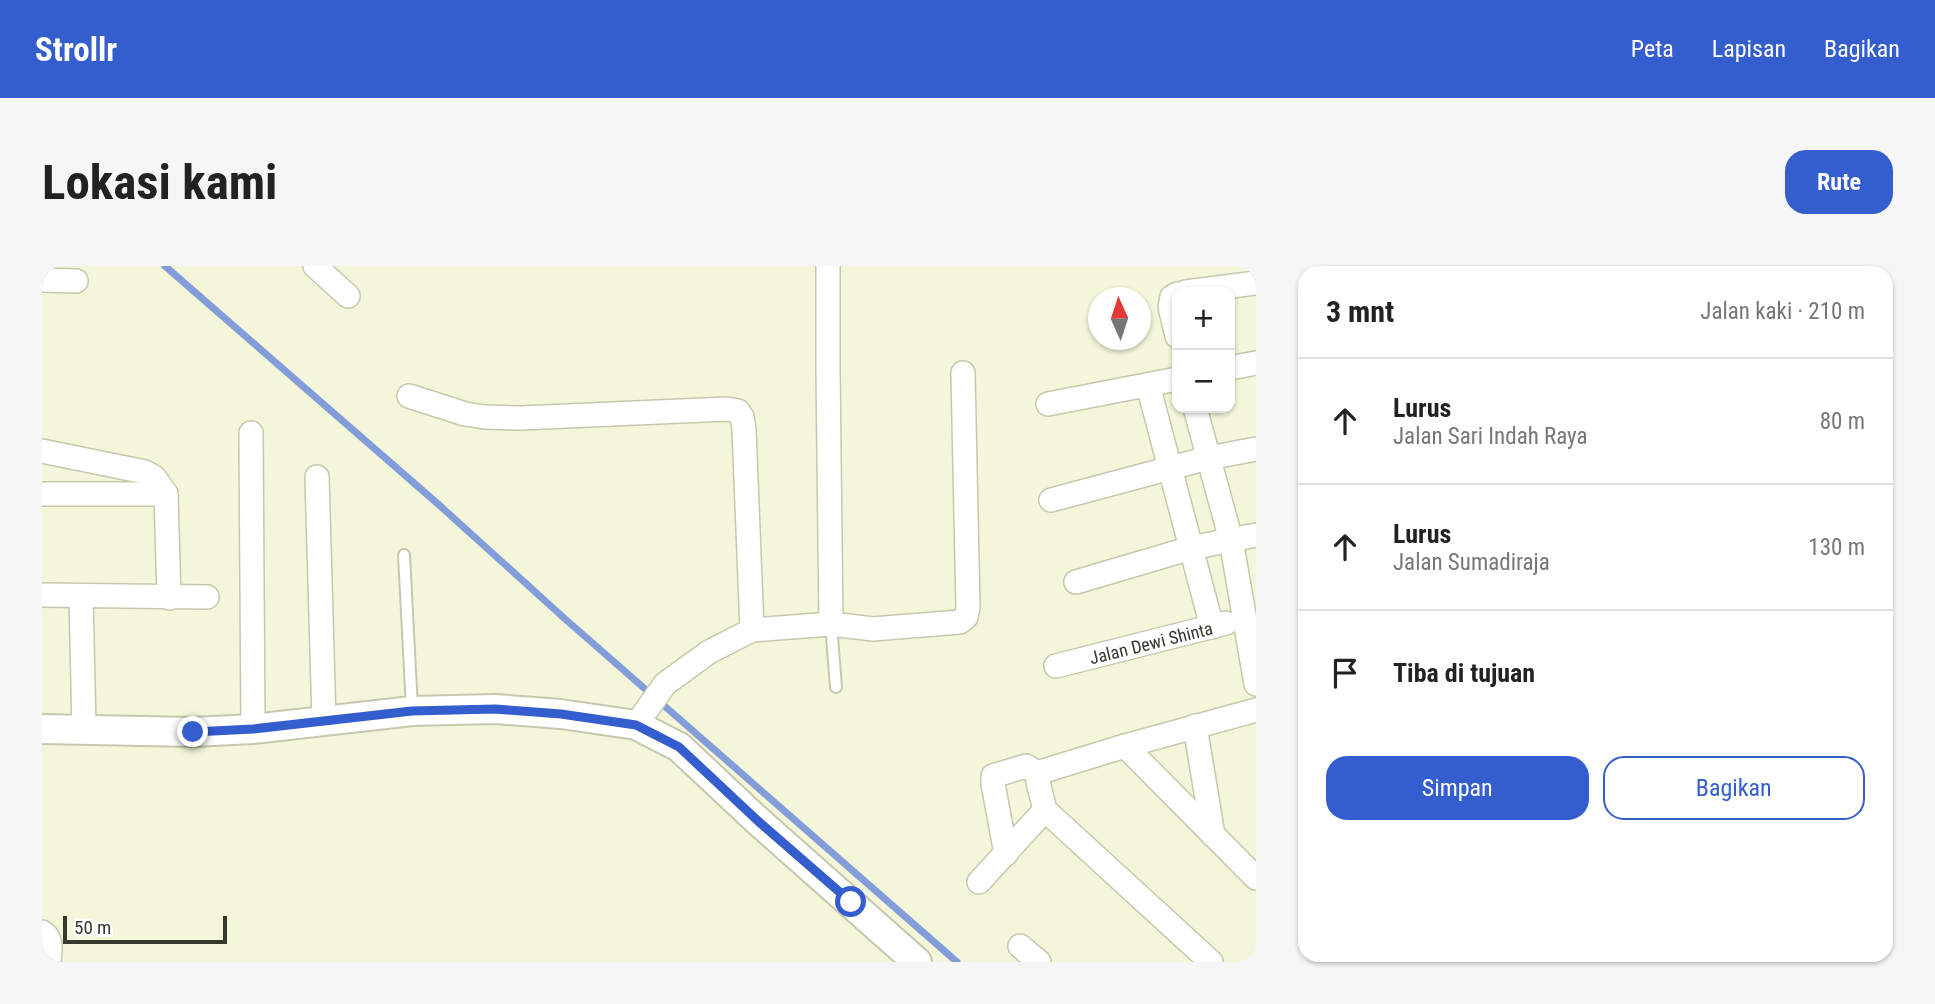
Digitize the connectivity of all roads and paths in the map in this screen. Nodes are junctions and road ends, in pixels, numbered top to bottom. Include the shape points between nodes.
1 (828, 266) edge
2 (319, 267) edge
3 (42, 280) edge
4 (76, 281) dead end
5 (1256, 283) edge
6 (1225, 287) edge
7 (348, 296) dead end
8 (1172, 297) edge
9 (1172, 315) edge
10 (1256, 363) edge
11 (1235, 368) edge
12 (963, 373) dead end
13 (1172, 380) edge
14 (1148, 385) junction
15 (409, 396) dead end
16 (1048, 404) dead end
17 (1196, 413) edge
18 (251, 433) dead end
19 (1256, 449) edge
20 (42, 451) edge
21 (1208, 458) junction
22 (1171, 470) junction
23 (317, 477) dead end
24 (166, 494) junction
25 (42, 495) edge
26 (1051, 500) dead end
27 (1256, 535) edge
28 (1231, 540) junction
29 (1191, 548) junction
30 (404, 555) dead end
31 (1076, 582) dead end
32 (42, 595) edge
33 (80, 596) junction
34 (207, 597) dead end
35 (169, 598) junction
36 (1250, 617) edge
37 (831, 624) junction
38 (1212, 627) junction
39 (752, 630) junction
40 (1056, 666) dead end
41 (1256, 684) edge
42 (836, 687) dead end
43 (1256, 710) edge
44 (412, 711) junction
45 (642, 716) junction
46 (324, 721) junction
47 (1195, 726) junction
48 (42, 729) edge
49 (84, 729) junction
50 (253, 729) junction
51 (1125, 746) junction
52 (1037, 773) junction
53 (1045, 810) junction
54 (1213, 835) junction
55 (1006, 854) junction
56 (1256, 878) edge
57 (979, 882) dead end
58 (42, 932) edge
59 (1020, 946) dead end
60 (50, 962) edge
61 (917, 962) edge
62 (1039, 962) edge
63 (1211, 962) edge

1 - 37 street
2 - 7 street
3 - 4 street
5 - 6 street
8 - 9 street
10 - 11 street
12 - 37 street via 966,617 960,622 873,629
13 - 14 street
14 - 16 street
14 - 22 street
15 - 39 street via 485,417 738,411 744,429
17 - 21 street
18 - 50 street
19 - 21 street
20 - 24 street via 145,472
21 - 22 street
21 - 28 street
22 - 26 street
22 - 29 street
23 - 46 street
24 - 25 street
24 - 35 street
27 - 28 street
28 - 29 street
28 - 36 street
29 - 31 street
29 - 38 street
30 - 44 lane
32 - 33 street
33 - 35 street
33 - 49 street
34 - 35 street
36 - 38 street, Jalan Dewi Shinta
36 - 41 street
37 - 39 street
37 - 42 lane
38 - 40 street, Jalan Dewi Shinta
39 - 45 street via 709,652 665,684
43 - 47 street
44 - 45 street via 495,709
44 - 46 street
45 - 61 street
46 - 50 street
47 - 51 street
47 - 54 street
48 - 49 street
49 - 50 street
51 - 52 street
51 - 54 street
52 - 53 street
52 - 55 street via 1026,766 993,776
53 - 55 street
53 - 63 street
54 - 56 street
55 - 57 street
58 - 60 street via 50,942
59 - 62 street

